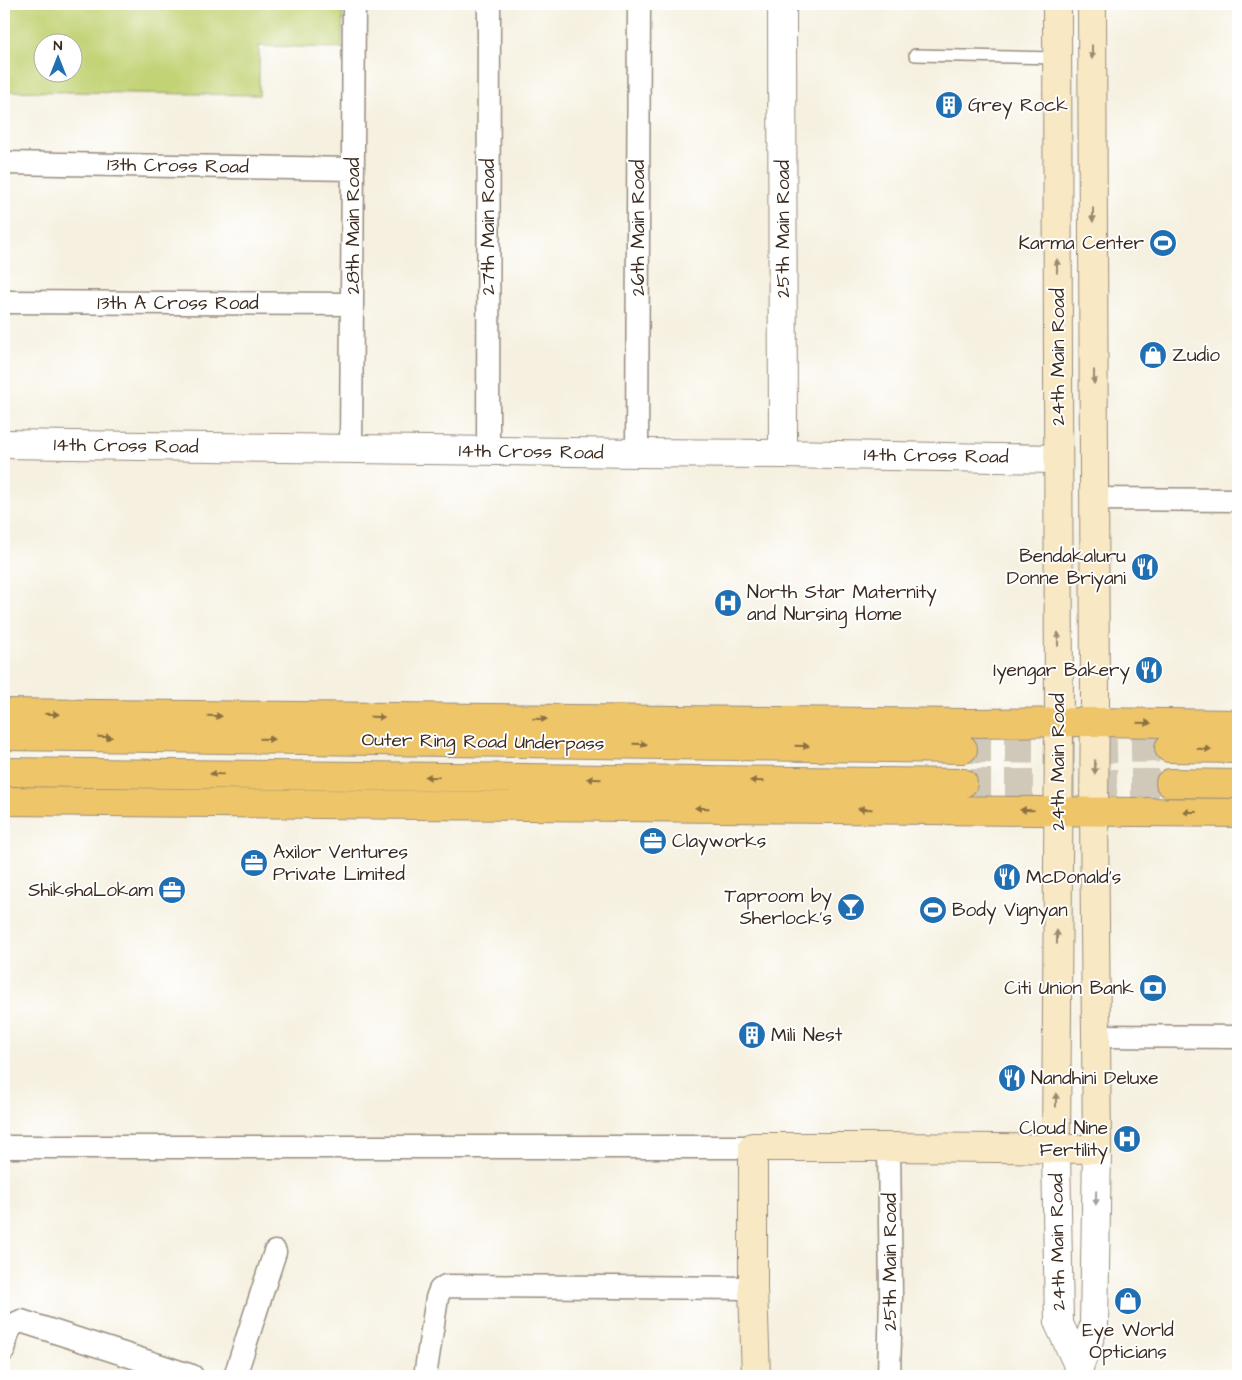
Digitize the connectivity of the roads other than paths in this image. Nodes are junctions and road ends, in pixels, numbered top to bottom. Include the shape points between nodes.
1 (354, 4) edge
2 (489, 4) edge
3 (639, 4) edge
4 (782, 4) edge
5 (1057, 4) edge
6 (1092, 4) edge
7 (915, 55) dead end
8 (1057, 58) junction
9 (4, 163) edge
10 (353, 169) junction
11 (4, 302) edge
12 (352, 304) junction
13 (4, 444) edge
14 (351, 449) junction
15 (488, 451) junction
16 (638, 453) junction
17 (783, 454) junction
18 (1058, 459) junction
19 (1094, 499) junction
20 (1238, 500) edge
21 (4, 713) edge
22 (1095, 722) junction
23 (1058, 723) junction
24 (1238, 724) edge
25 (4, 736) edge
26 (963, 748) tunnel mouth
27 (1169, 748) tunnel mouth
28 (1238, 749) edge
29 (4, 772) edge
30 (963, 784) tunnel mouth
31 (1170, 784) tunnel mouth
32 (1238, 784) edge
33 (4, 801) edge
34 (1057, 811) junction
35 (1094, 812) junction
36 (1238, 813) edge
37 (1096, 1036) junction
38 (1238, 1037) edge
39 (4, 1147) edge
40 (753, 1147) junction
41 (890, 1147) junction
42 (1056, 1149) junction
43 (1097, 1149) junction
44 (275, 1252) dead end
45 (753, 1288) junction
46 (4, 1350) edge
47 (1079, 1372) edge
48 (192, 1376) edge
49 (235, 1376) edge
50 (425, 1376) edge
51 (756, 1376) edge
52 (889, 1376) edge

1 - 10 street, 28th Main Road
2 - 15 street, 27th Main Road
3 - 16 street, 26th Main Road
4 - 17 street, 25th Main Road
5 - 8 main road, 24th Main Road
6 -> 19 main road, 24th Main Road
7 - 8 lane
18 -> 8 main road, 24th Main Road
9 - 10 street, 13th Cross Road
10 - 12 street, 28th Main Road
11 - 12 street, 13th A Cross Road
12 - 14 street, 28th Main Road
13 - 14 street, 14th Cross Road
14 - 15 street, 14th Cross Road
15 - 16 street, 14th Cross Road
16 - 17 street, 14th Cross Road
17 - 18 street, 14th Cross Road
23 -> 18 main road, 24th Main Road
19 - 20 street
19 - 22 main road, 24th Main Road
21 -> 23 highway
22 - 23 highway
22 -> 24 highway
22 -> 35 main road, 24th Main Road
23 - 34 main road, 24th Main Road
25 -> 26 highway, Outer Ring Road Underpass
27 -> 28 highway
30 -> 29 highway, Outer Ring Road Underpass
31 - 32 highway
34 -> 33 highway
34 - 35 highway
42 -> 34 main road, 24th Main Road
36 -> 35 highway
35 - 37 main road, 24th Main Road
37 - 38 street
37 - 43 main road, 24th Main Road
39 - 40 street
40 - 41 main road
40 - 45 main road
41 - 42 main road
41 - 52 street, 25th Main Road
42 - 43 main road
42 - 47 street, 24th Main Road via 1059,1324
43 -> 47 street, 24th Main Road via 1094,1326
44 - 49 street
45 - 50 street via 446,1286 437,1298
45 - 51 main road
46 - 48 street via 9,1329 21,1321

